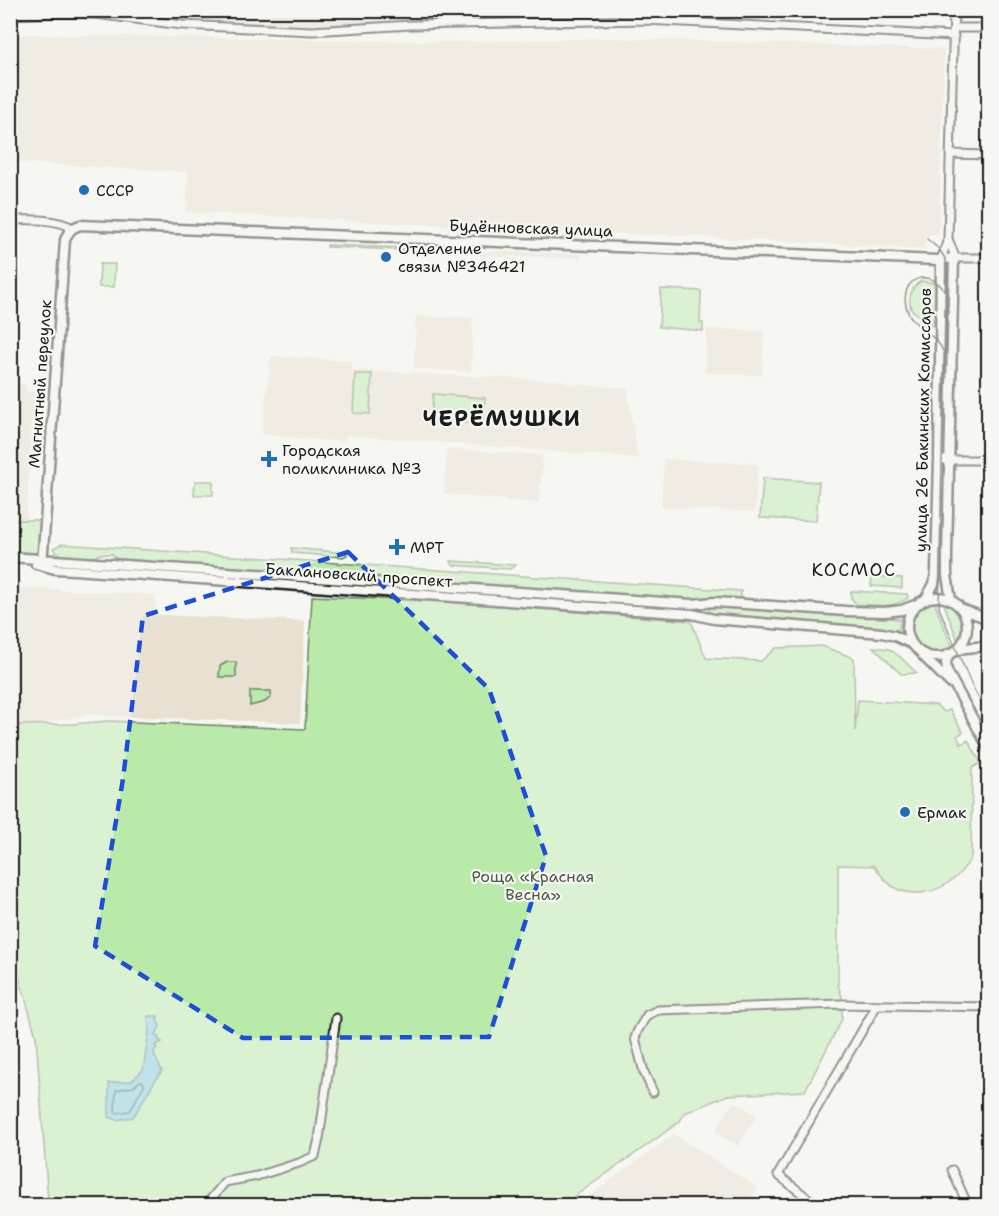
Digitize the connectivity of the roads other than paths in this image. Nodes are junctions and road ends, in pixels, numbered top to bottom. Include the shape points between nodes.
1 (954, 10) edge
2 (10, 15) edge
3 (988, 28) edge
4 (954, 32) junction
5 (951, 154) junction
6 (988, 155) edge
7 (10, 219) edge
8 (73, 228) junction
9 (948, 239) junction
10 (954, 258) junction
11 (988, 258) edge
12 (941, 260) junction
13 (939, 460) junction
14 (949, 460) junction
15 (988, 460) edge
16 (10, 557) edge
17 (10, 562) edge
18 (42, 562) junction
19 (951, 600) junction
20 (922, 601) junction
21 (706, 604) junction
22 (962, 609) junction
23 (705, 617) junction
24 (988, 619) edge
25 (988, 646) edge
26 (915, 647) junction
27 (951, 653) junction
28 (957, 690) junction
29 (988, 747) edge
30 (877, 1005) junction
31 (988, 1007) edge
32 (336, 1018) dead end
33 (653, 1092) dead end
34 (952, 1170) dead end
35 (205, 1206) edge
36 (818, 1206) edge
37 (968, 1206) edge

1 - 4 street, улица 26 Бакинских Комиссаров
2 - 4 street via 84,14 182,25 312,31 645,20
3 - 4 street
4 - 5 street, улица 26 Бакинских Комиссаров
5 - 6 street
5 - 9 street, улица 26 Бакинских Комиссаров
7 - 8 street, Будённовская улица via 58,222
8 - 12 main road, Будённовская улица via 80,225 300,233
8 - 18 main road, Магнитный переулок via 65,240
9 - 10 street, улица 26 Бакинских Комиссаров
9 - 12 street, улица 26 Бакинских Комиссаров
10 - 11 street, Будённовская улица
10 - 12 main road, Будённовская улица
10 - 14 main road, улица 26 Бакинских Комиссаров
12 - 13 main road, улица 26 Бакинских Комиссаров
13 - 14 street
13 - 20 main road, улица 26 Бакинских Комиссаров via 936,571 934,584
14 - 15 street
14 - 19 main road, улица 26 Бакинских Комиссаров via 947,575
16 - 18 main road, Баклановский проспект
17 - 18 main road, Баклановский проспект
18 - 21 main road, Баклановский проспект
18 - 23 main road, Баклановский проспект via 55,569
19 - 20 main road via 939,597
19 - 22 main road
20 - 21 main road, Баклановский проспект via 885,612
20 - 26 main road via 909,617 908,628
21 - 23 street
22 - 24 main road
22 - 27 main road via 967,631 963,642
23 - 26 main road, Баклановский проспект via 882,633
25 - 27 main road
26 - 27 main road via 927,656
26 - 28 main road
27 - 28 main road via 947,671
28 - 29 main road
30 - 31 street
30 - 33 street via 841,1000 658,1010 647,1015 635,1038
30 - 36 street via 778,1175
32 - 35 street via 315,1156 278,1170 225,1182
34 - 37 street

